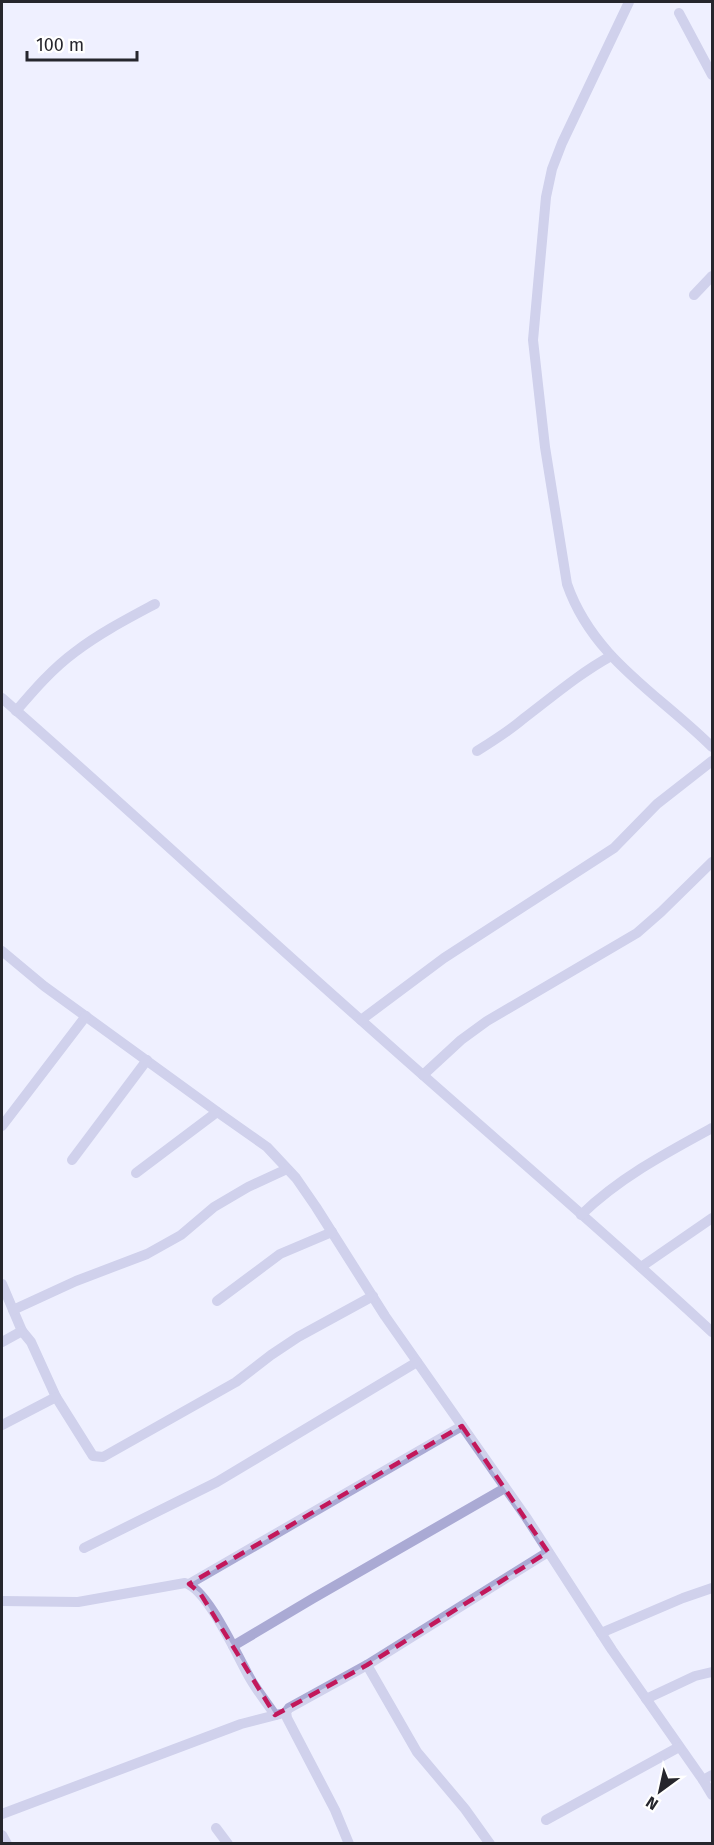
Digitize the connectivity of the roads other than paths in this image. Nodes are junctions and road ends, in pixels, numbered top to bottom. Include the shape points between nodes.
1 (629, 2) edge
2 (680, 13) dead end
3 (712, 75) edge
4 (712, 276) edge
5 (694, 295) dead end
6 (155, 604) dead end
7 (611, 656) junction
8 (2, 698) edge
9 (16, 711) junction
10 (712, 747) edge
11 (477, 751) dead end
12 (712, 761) edge
13 (712, 862) edge
14 (2, 951) edge
15 (86, 1016) junction
16 (361, 1020) junction
17 (147, 1060) junction
18 (423, 1075) junction
19 (217, 1112) junction
20 (2, 1126) edge
21 (712, 1128) edge
22 (72, 1160) dead end
23 (287, 1169) junction
24 (136, 1173) dead end
25 (581, 1215) junction
26 (712, 1218) edge
27 (332, 1232) junction
28 (641, 1267) junction
29 (2, 1284) edge
30 (373, 1296) junction
31 (217, 1301) dead end
32 (13, 1310) junction
33 (22, 1331) junction
34 (712, 1332) edge
35 (2, 1342) edge
36 (417, 1362) junction
37 (56, 1397) junction
38 (2, 1425) edge
39 (462, 1425) junction
40 (505, 1488) junction
41 (84, 1548) dead end
42 (548, 1552) junction
43 (189, 1584) junction
44 (712, 1588) edge
45 (2, 1601) edge
46 (601, 1633) junction
47 (232, 1646) junction
48 (367, 1665) junction
49 (712, 1672) edge
50 (646, 1699) junction
51 (280, 1714) junction
52 (679, 1747) junction
53 (708, 1777) edge
54 (712, 1795) edge
55 (2, 1814) edge
56 (546, 1820) dead end
57 (216, 1828) dead end
58 (2, 1835) edge
59 (7, 1844) edge
60 (228, 1844) edge
61 (350, 1844) edge
62 (490, 1844) edge

1 - 7 street via 552,169 533,340 567,584 580,615
2 - 3 street
4 - 5 street
6 - 9 street via 74,653
7 - 10 street
7 - 11 street
8 - 9 street
9 - 16 street
12 - 16 street via 657,804 614,848 444,958
13 - 18 street via 637,933 487,1021
14 - 15 street
15 - 17 street
15 - 20 street
16 - 18 street
17 - 19 street
17 - 22 street
18 - 25 street
19 - 23 street via 267,1148
19 - 24 street
21 - 25 street via 623,1180
23 - 27 street
23 - 32 street via 249,1186 181,1235 147,1254
25 - 28 street
26 - 28 street
27 - 30 street
27 - 31 street via 280,1254
28 - 34 street
29 - 32 street
30 - 36 street
30 - 37 street via 298,1337 236,1382 103,1458 93,1456
32 - 33 street
33 - 35 street
33 - 37 street
36 - 39 street
36 - 41 street via 217,1482
37 - 38 street
39 - 40 street
39 - 43 street
40 - 42 street
40 - 47 street
42 - 46 street
42 - 48 street
43 - 45 street via 78,1602
43 - 47 street via 200,1593
44 - 46 street
46 - 50 street
47 - 51 street via 252,1682
48 - 51 street
48 - 62 street via 417,1752
49 - 50 street
50 - 52 street
51 - 55 street via 241,1724
51 - 61 street via 286,1718
52 - 53 street
52 - 56 street
53 - 54 street
57 - 60 street
58 - 59 street

